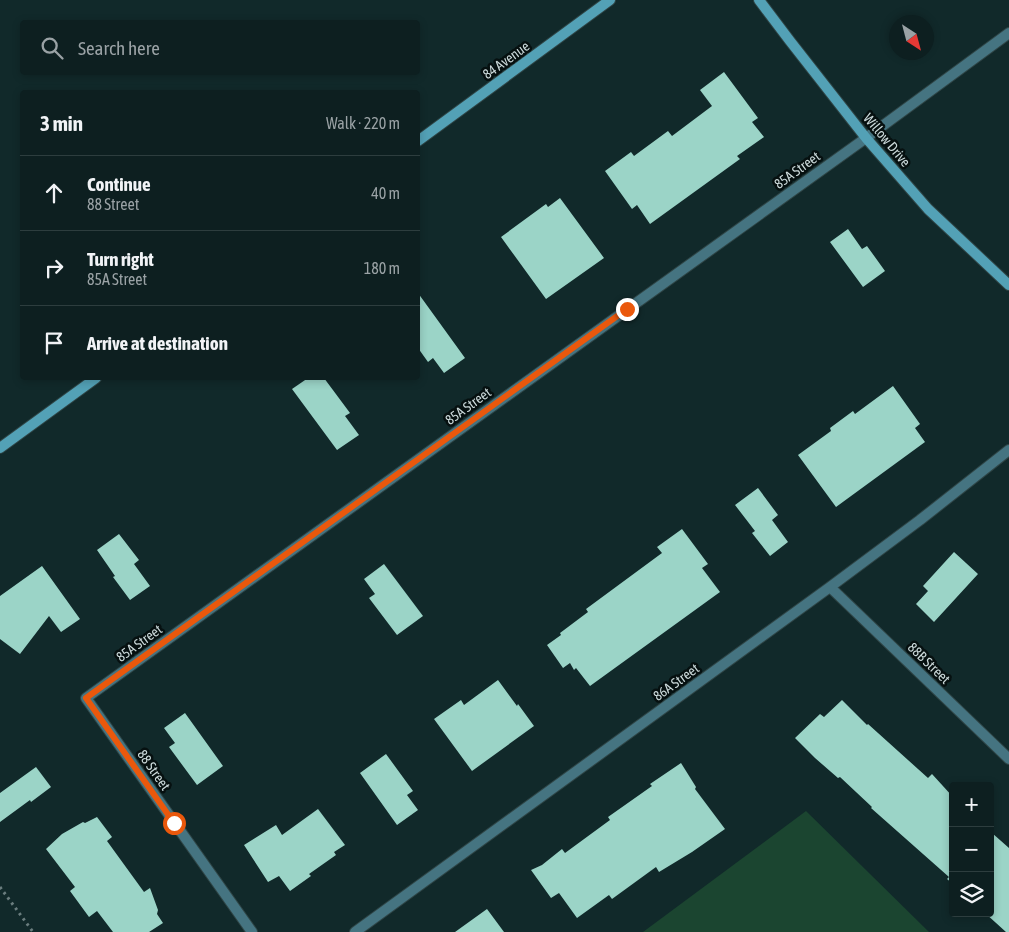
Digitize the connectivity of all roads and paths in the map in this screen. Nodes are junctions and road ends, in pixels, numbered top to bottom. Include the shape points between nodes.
1 (610, 0) edge
2 (759, 0) edge
3 (1009, 33) edge
4 (866, 138) junction
5 (420, 141) edge
6 (1009, 285) edge
7 (93, 380) edge
8 (0, 448) edge
9 (1009, 450) edge
10 (830, 587) junction
11 (86, 698) joint
12 (1009, 759) edge
13 (0, 887) edge
14 (33, 932) edge
15 (252, 932) edge
16 (355, 932) edge

1 - 5 street, 84 Avenue
2 - 4 street, Willow Drive
3 - 4 street, 85A Street
4 - 6 street, Willow Drive via 928,209
4 - 11 street, 85A Street
7 - 8 street
9 - 10 street, 86A Street
10 - 12 street, 88B Street
10 - 16 street, 86A Street
11 - 15 street, 88 Street
13 - 14 path

